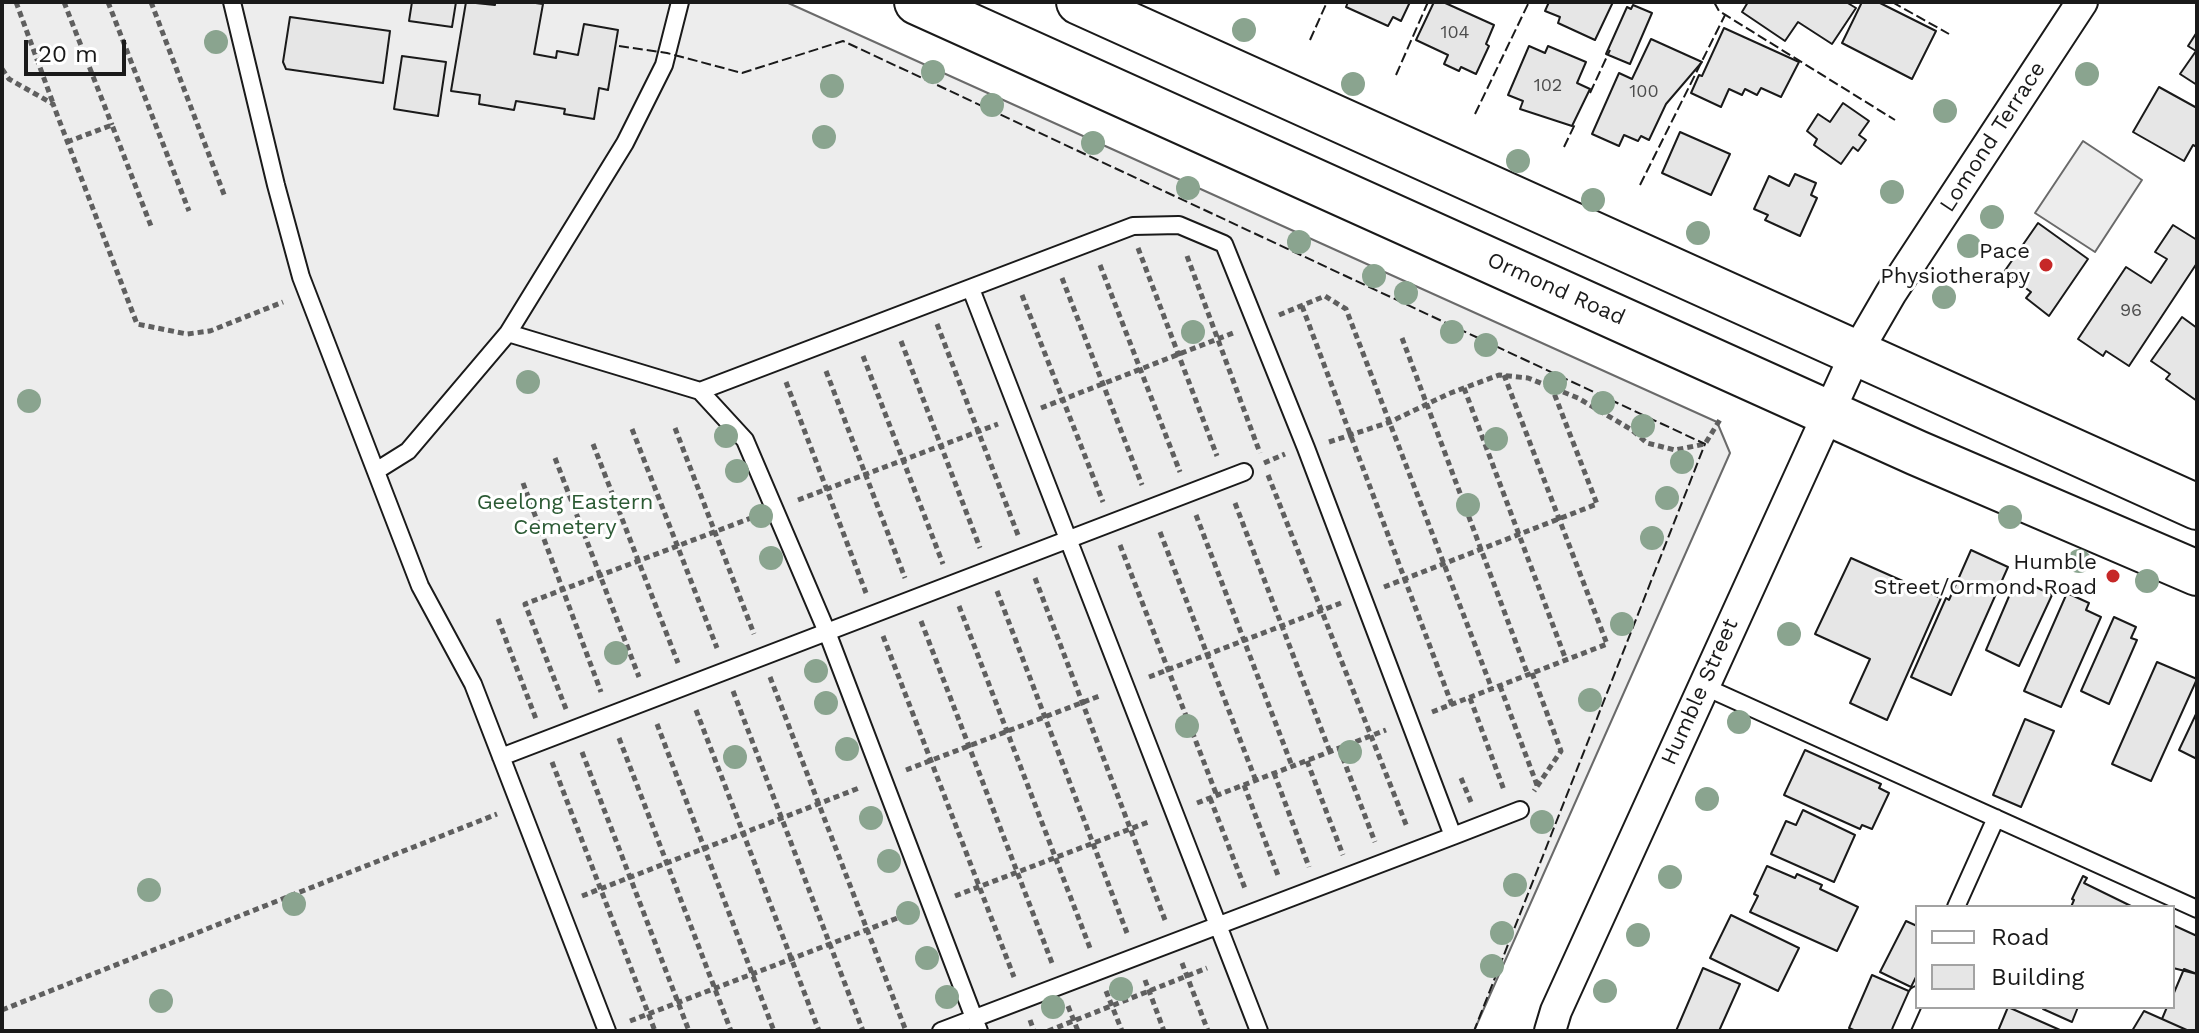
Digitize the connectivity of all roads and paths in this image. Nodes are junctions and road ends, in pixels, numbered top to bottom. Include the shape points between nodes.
1 (16, 2) edge
2 (64, 2) edge
3 (108, 2) edge
4 (151, 2) edge
5 (232, 2) edge
6 (680, 2) edge
7 (917, 2) edge
8 (1079, 2) edge
9 (2082, 2) edge
10 (2, 69) edge
11 (53, 104) junction
12 (112, 125) junction
13 (67, 142) junction
14 (225, 197) dead end
15 (189, 211) dead end
16 (1175, 225) junction
17 (151, 226) dead end
18 (971, 289) junction
19 (307, 292) junction
20 (930, 305) junction
21 (1302, 306) junction
22 (892, 318) junction
23 (1256, 324) junction
24 (508, 333) junction
25 (855, 333) junction
26 (1402, 338) dead end
27 (1218, 339) junction
28 (817, 347) junction
29 (1855, 355) junction
30 (778, 362) junction
31 (1504, 375) junction
32 (1464, 388) junction
33 (1552, 388) junction
34 (700, 391) junction
35 (1427, 404) junction
36 (1828, 411) junction
37 (1021, 416) junction
38 (1721, 418) dead end
39 (1390, 422) junction
40 (675, 428) dead end
41 (632, 429) dead end
42 (978, 431) junction
43 (1351, 435) junction
44 (593, 444) dead end
45 (941, 446) junction
46 (1306, 448) junction
47 (555, 458) dead end
48 (903, 460) junction
49 (1264, 463) junction
50 (376, 471) junction
51 (1244, 472) joint
52 (865, 474) junction
53 (523, 483) dead end
54 (827, 489) junction
55 (2197, 507) edge
56 (775, 509) junction
57 (1559, 520) junction
58 (715, 532) junction
59 (1519, 535) junction
60 (1070, 538) junction
61 (677, 546) junction
62 (1481, 550) junction
63 (1026, 555) junction
64 (638, 561) junction
65 (1444, 564) junction
66 (988, 570) junction
67 (2197, 573) edge
68 (600, 575) junction
69 (1405, 579) junction
70 (950, 584) junction
71 (562, 590) junction
72 (1362, 595) junction
73 (913, 599) junction
74 (1321, 611) junction
75 (875, 614) junction
76 (498, 619) dead end
77 (827, 632) junction
78 (762, 657) junction
79 (1566, 660) junction
80 (725, 671) junction
81 (1530, 674) junction
82 (686, 685) junction
83 (1126, 686) junction
84 (1500, 686) junction
85 (1703, 686) junction
86 (1492, 689) junction
87 (1469, 698) junction
88 (648, 700) junction
89 (1082, 703) junction
90 (1452, 705) junction
91 (610, 715) junction
92 (1044, 717) junction
93 (1409, 721) junction
94 (574, 729) junction
95 (1007, 731) junction
96 (1371, 736) junction
97 (544, 740) junction
98 (969, 746) junction
99 (1339, 748) junction
100 (501, 757) junction
101 (931, 760) junction
102 (1307, 761) junction
103 (1274, 773) junction
104 (883, 778) junction
105 (1244, 785) junction
106 (1537, 786) junction
107 (1210, 798) junction
108 (818, 804) junction
109 (520, 805) junction
110 (1516, 811) junction
111 (1174, 812) junction
112 (781, 818) junction
113 (1996, 818) junction
114 (1130, 829) junction
115 (743, 833) junction
116 (1453, 836) junction
117 (1093, 843) junction
118 (704, 848) junction
119 (1416, 850) junction
120 (1055, 858) junction
121 (1383, 862) junction
122 (667, 863) junction
123 (1017, 872) junction
124 (1350, 874) junction
125 (630, 877) junction
126 (979, 887) junction
127 (1316, 887) junction
128 (601, 888) junction
129 (1286, 898) junction
130 (558, 905) junction
131 (931, 905) junction
132 (1957, 905) edge
133 (2197, 909) edge
134 (1254, 911) junction
135 (1217, 924) junction
136 (867, 930) junction
137 (1173, 941) junction
138 (830, 944) junction
139 (1136, 956) junction
140 (791, 959) junction
141 (1231, 959) junction
142 (1098, 970) junction
143 (752, 974) junction
144 (1187, 977) junction
145 (1060, 985) junction
146 (715, 988) junction
147 (1149, 991) junction
148 (1022, 1000) junction
149 (1915, 1000) edge
150 (678, 1002) junction
151 (1112, 1006) junction
152 (2, 1010) edge
153 (648, 1014) junction
154 (1074, 1021) junction
155 (976, 1024) edge
156 (606, 1030) edge
157 (655, 1031) edge
158 (689, 1031) edge
159 (731, 1031) edge
160 (774, 1031) edge
161 (819, 1031) edge
162 (863, 1031) edge
163 (906, 1031) edge
164 (941, 1031) edge
165 (1034, 1031) edge
166 (1048, 1031) edge
167 (1078, 1031) edge
168 (1122, 1031) edge
169 (1164, 1031) edge
170 (1208, 1031) edge
171 (1259, 1031) edge
172 (1550, 1031) edge
173 (1901, 1031) edge

1 - 11 path
2 - 12 path
3 - 15 path
4 - 14 path
5 - 19 lane
6 - 24 lane via 664,65 625,143
7 - 36 highway, Ormond Road
8 - 29 highway
9 - 29 street, Lomond Terrace
10 - 11 path via 9,79
11 - 13 path
12 - 13 path
12 - 17 path
13 - 19 path via 137,324 187,334 210,331
16 - 18 lane via 1133,226
16 - 23 lane via 1224,244
16 - 27 path
18 - 20 lane
18 - 37 lane
19 - 50 lane
20 - 22 lane
20 - 42 path
21 - 23 path
21 - 39 path via 1325,296 1346,309
21 - 43 path
22 - 25 lane
22 - 45 path
23 - 27 path
23 - 46 lane
24 - 34 lane
24 - 50 lane via 408,451
25 - 28 lane
25 - 48 path
26 - 35 path
27 - 37 path
27 - 49 path
28 - 30 lane
28 - 52 path
29 - 36 street, Humble Street
29 - 55 highway
30 - 34 lane
30 - 54 path
31 - 32 path
31 - 33 path
31 - 57 path
32 - 35 path
32 - 59 path
33 - 38 path via 1578,398 1647,443 1675,450 1705,444
33 - 57 path via 1597,504
34 - 56 lane via 745,440
35 - 39 path
35 - 62 path
36 - 67 highway, Ormond Road
36 - 85 street, Humble Street
37 - 42 path
37 - 60 lane
39 - 43 path
39 - 65 path
40 - 58 path
41 - 61 path
42 - 45 path
42 - 63 path
43 - 46 path
43 - 69 path
44 - 64 path
45 - 48 path
45 - 66 path
46 - 49 path
46 - 72 lane
47 - 68 path
48 - 52 path
48 - 70 path
49 - 51 path
49 - 74 path
50 - 100 lane via 420,586 473,684
51 - 60 lane
52 - 54 path
52 - 73 path
53 - 71 path
54 - 56 path
54 - 75 path
56 - 58 path
56 - 77 lane
57 - 59 path
57 - 79 path via 1607,644
58 - 61 path
58 - 78 path
59 - 62 path
59 - 79 path
60 - 63 lane
60 - 83 lane
61 - 64 path
61 - 80 path
62 - 65 path
62 - 81 path
63 - 66 lane
63 - 89 path
64 - 68 path
64 - 82 path
65 - 69 path
65 - 86 path
66 - 70 lane
66 - 92 path
68 - 71 path
68 - 88 path
69 - 72 path
69 - 90 path
70 - 73 lane
70 - 95 path
71 - 91 path
71 - 94 path via 525,604
72 - 74 path
72 - 93 lane
73 - 75 lane
73 - 98 path
74 - 83 path
74 - 96 path
75 - 77 lane
75 - 101 path
76 - 97 path
77 - 78 lane
77 - 104 lane
78 - 80 lane
78 - 108 path
79 - 81 path
80 - 82 lane
80 - 112 path
81 - 84 path
81 - 106 path via 1561,751
82 - 88 lane
82 - 115 path
83 - 89 path
83 - 111 lane
84 - 86 path
84 - 106 path
85 - 113 lane
85 - 172 street, Humble Street
86 - 87 path
87 - 90 path
87 - 110 path
88 - 91 lane
88 - 118 path
89 - 92 path
89 - 114 path
90 - 93 path
91 - 94 lane
91 - 122 path
92 - 95 path
92 - 117 path
93 - 96 path
93 - 116 lane
94 - 97 lane
94 - 125 path
95 - 98 path
95 - 120 path
96 - 99 path
96 - 119 path
97 - 100 lane
97 - 128 path
98 - 101 path
98 - 123 path
99 - 102 path
99 - 121 path
100 - 109 lane
101 - 104 path
101 - 126 path
102 - 103 path
102 - 124 path
103 - 105 path
103 - 127 path
104 - 108 path
104 - 131 lane
105 - 107 path
105 - 129 path
106 - 110 path
107 - 111 path
107 - 134 path
108 - 112 path
108 - 136 path
109 - 130 lane
109 - 152 path
110 - 116 lane
111 - 114 path
111 - 135 lane
112 - 115 path
112 - 138 path
113 - 132 lane
113 - 133 lane
114 - 117 path
114 - 137 path
115 - 118 path
115 - 140 path
116 - 119 lane
117 - 120 path
117 - 139 path
118 - 122 path
118 - 143 path
119 - 121 lane
120 - 123 path
120 - 142 path
121 - 124 lane
122 - 125 path
122 - 146 path
123 - 126 path
123 - 145 path
124 - 127 lane
125 - 128 path
125 - 150 path
126 - 131 path
126 - 148 path
127 - 129 lane
128 - 130 path
128 - 153 path
129 - 134 lane
130 - 156 lane
131 - 136 path
131 - 155 lane
134 - 135 lane
135 - 137 lane
135 - 141 lane
136 - 138 path
136 - 163 path
137 - 139 lane
137 - 144 path
138 - 140 path
138 - 162 path
139 - 142 lane
139 - 147 path
140 - 143 path
140 - 161 path
141 - 144 path
141 - 171 lane
142 - 145 lane
142 - 151 path
143 - 146 path
143 - 160 path
144 - 147 path
144 - 170 path
145 - 148 lane
145 - 154 path
146 - 150 path
146 - 159 path
147 - 151 path
147 - 169 path
148 - 155 lane
148 - 165 path
149 - 173 lane
150 - 153 path
150 - 158 path
151 - 154 path
151 - 168 path
153 - 156 path
153 - 157 path
154 - 166 path
154 - 167 path
155 - 164 lane

